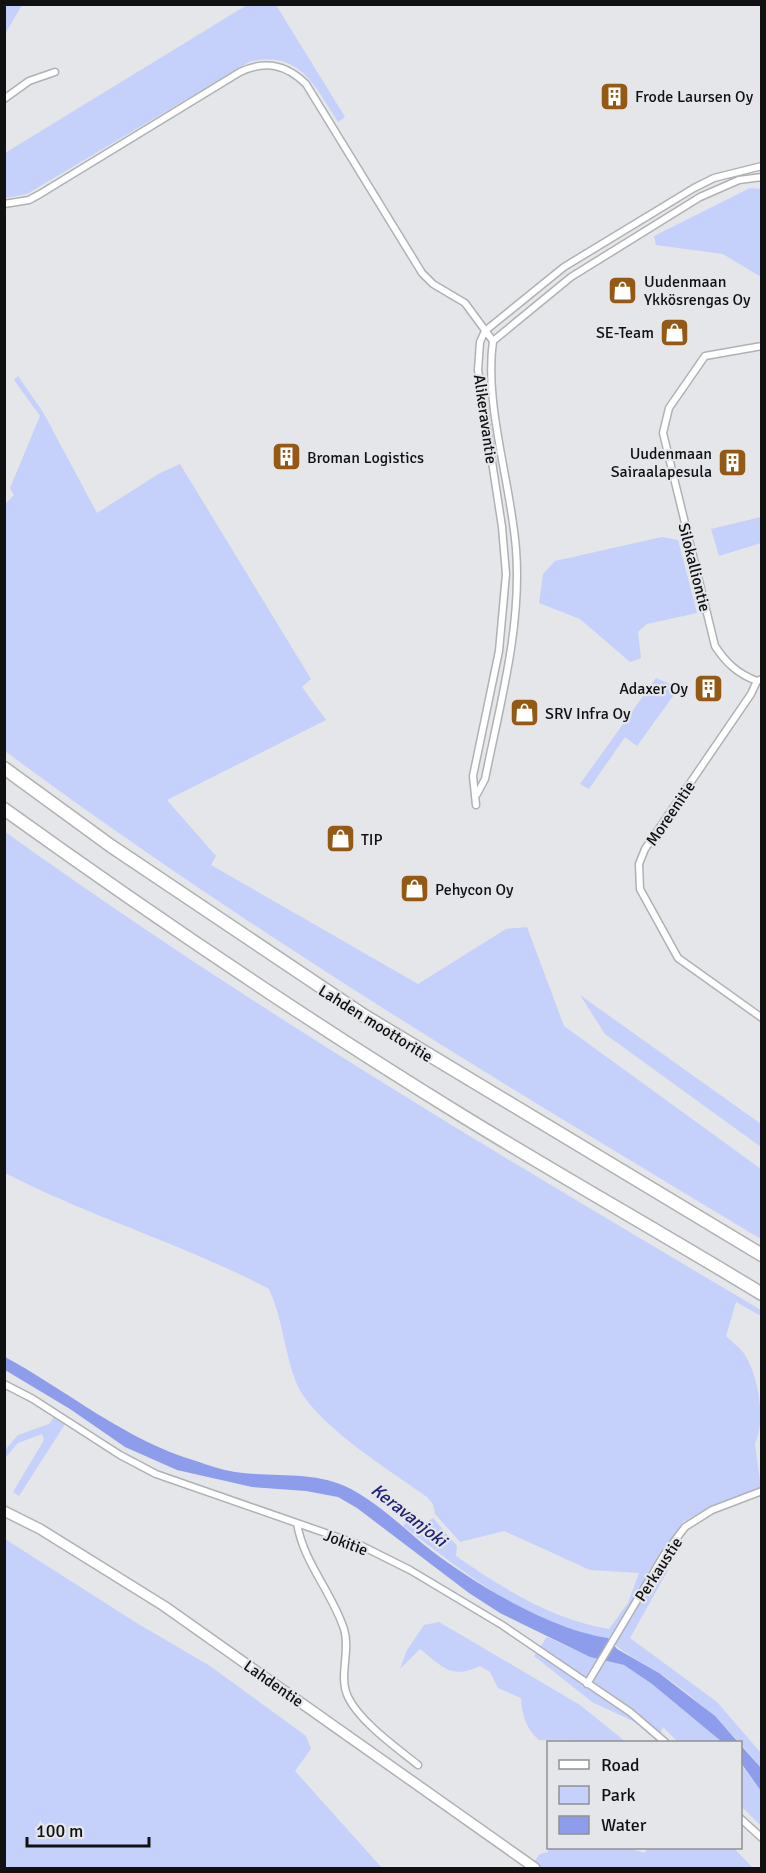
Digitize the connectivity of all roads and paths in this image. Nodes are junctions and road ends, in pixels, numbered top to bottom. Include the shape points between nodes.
1 (55, 72) dead end
2 (4, 99) edge
3 (762, 166) edge
4 (762, 177) edge
5 (4, 204) edge
6 (485, 331) junction
7 (493, 341) junction
8 (762, 346) edge
9 (759, 680) edge
10 (4, 768) edge
11 (477, 795) junction
12 (476, 805) dead end
13 (4, 809) edge
14 (762, 1018) edge
15 (762, 1255) edge
16 (762, 1294) edge
17 (4, 1384) edge
18 (762, 1491) edge
19 (4, 1510) edge
20 (297, 1523) junction
21 (587, 1684) junction
22 (663, 1741) edge
23 (418, 1765) dead end
24 (742, 1819) edge
25 (762, 1838) edge
26 (535, 1869) edge

1 - 2 street via 29,81
3 - 6 street via 714,178 694,188 564,267
4 - 7 street via 719,187 680,209 571,277
5 - 6 street via 40,194 240,72 275,64 297,74 306,84 422,273 465,303
6 - 7 street
6 - 11 street, Alikeravantie via 478,370 506,574 499,651 473,777
7 - 11 street, Alikeravantie via 491,371 514,529 516,599 485,779
8 - 9 street, Silokalliontie via 705,356 669,408 663,433 715,646 725,662
9 - 14 street, Moreenitie via 655,833 639,864 640,889 678,958
10 - 15 highway, Lahden moottoritie via 111,846 363,1016
11 - 12 street, Alikeravantie
13 - 16 highway, Lahden moottoritie via 345,1042
17 - 20 street, Jokitie via 156,1474
18 - 21 street, Perkaustie via 712,1510 685,1527
19 - 26 main road, Lahdentie via 164,1606
20 - 21 street, Jokitie via 360,1545 410,1570 502,1625
20 - 23 street via 300,1542 345,1631 348,1697 362,1715
21 - 22 street, Jokitie via 640,1719
24 - 25 street

